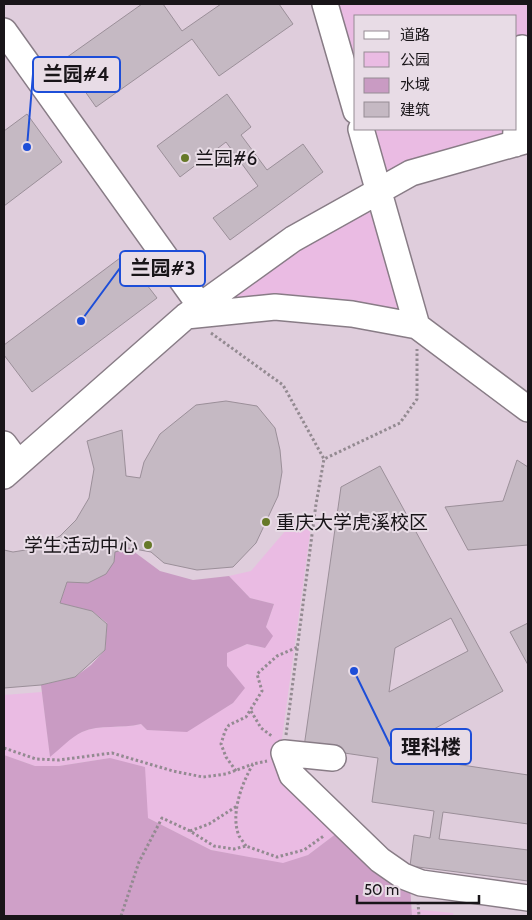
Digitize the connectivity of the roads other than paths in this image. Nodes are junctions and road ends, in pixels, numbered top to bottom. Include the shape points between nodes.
1 (325, 4) edge
2 (4, 31) edge
3 (522, 48) dead end
4 (354, 104) edge
5 (361, 130) edge
6 (522, 142) edge
7 (379, 191) junction
8 (198, 312) junction
9 (417, 326) junction
10 (528, 409) edge
11 (9, 461) edge
12 (333, 758) dead end
13 (528, 898) edge

1 - 4 lane
2 - 8 lane
3 - 6 lane
5 - 7 lane
6 - 7 lane via 411,173
7 - 8 lane via 293,239
7 - 9 lane
8 - 9 lane via 275,307 352,314
8 - 11 lane
9 - 10 lane
12 - 13 lane via 285,752 292,775 380,860 403,876 421,883

